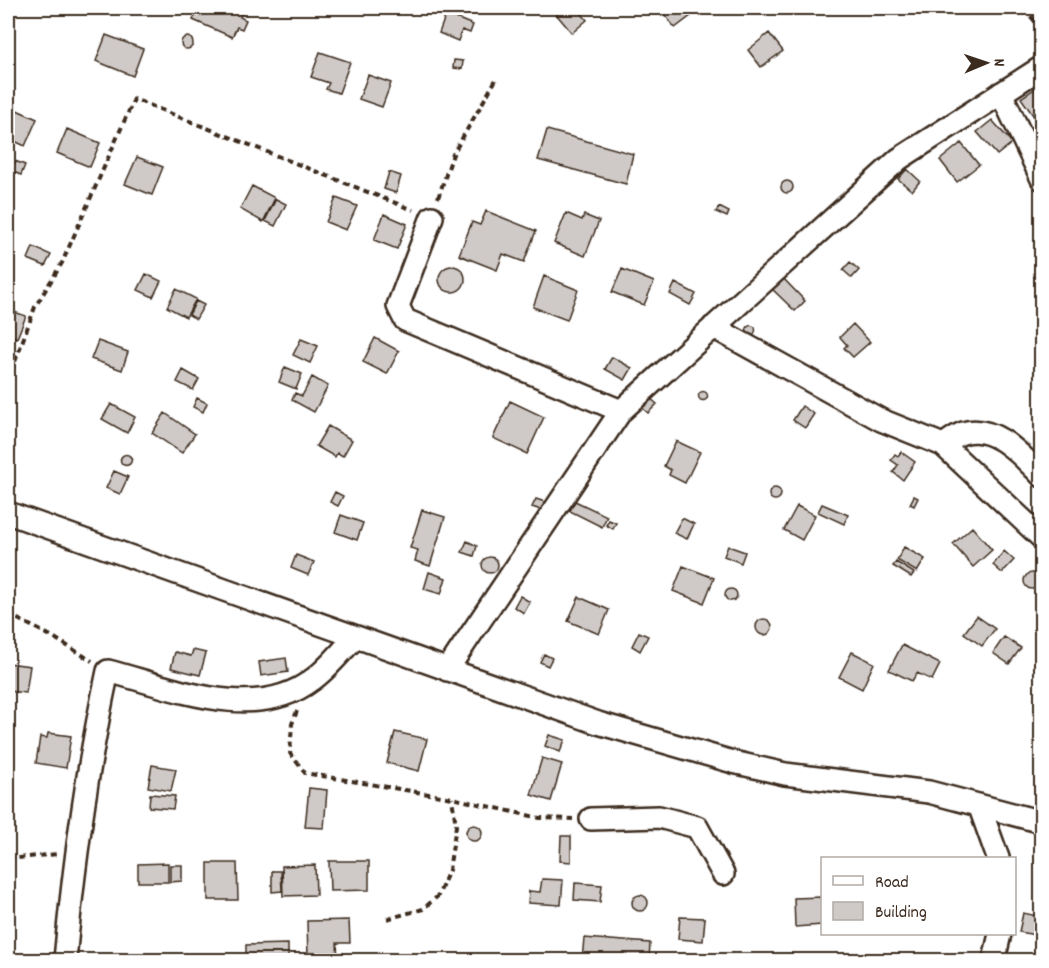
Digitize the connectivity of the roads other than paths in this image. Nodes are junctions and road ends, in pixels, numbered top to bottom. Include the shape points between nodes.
1 (1041, 67) edge
2 (1001, 93) junction
3 (1041, 179) edge
4 (432, 218) road end
5 (713, 327) junction
6 (621, 411) junction
7 (943, 445) junction
8 (1041, 476) edge
9 (8, 513) edge
10 (1041, 538) edge
11 (355, 638) junction
12 (447, 670) junction
13 (979, 805) junction
14 (591, 819) road end
15 (1041, 822) edge
16 (998, 857) edge
17 (723, 874) dead end
18 (1000, 935) edge
19 (65, 960) edge
20 (994, 960) edge

1 - 2 street
2 - 3 street
2 - 5 street via 899,159
4 - 6 street via 398,306 405,320
5 - 6 street
5 - 7 street via 881,420
6 - 12 street
7 - 8 street via 963,433 988,432 1019,452
7 - 10 street
9 - 11 street
11 - 12 street
11 - 19 street via 311,681 271,699 225,702 108,671 90,752
12 - 13 street via 598,723 733,762 785,774 929,792
13 - 15 street
13 - 16 street
14 - 17 street via 659,817 697,827
18 - 20 street

